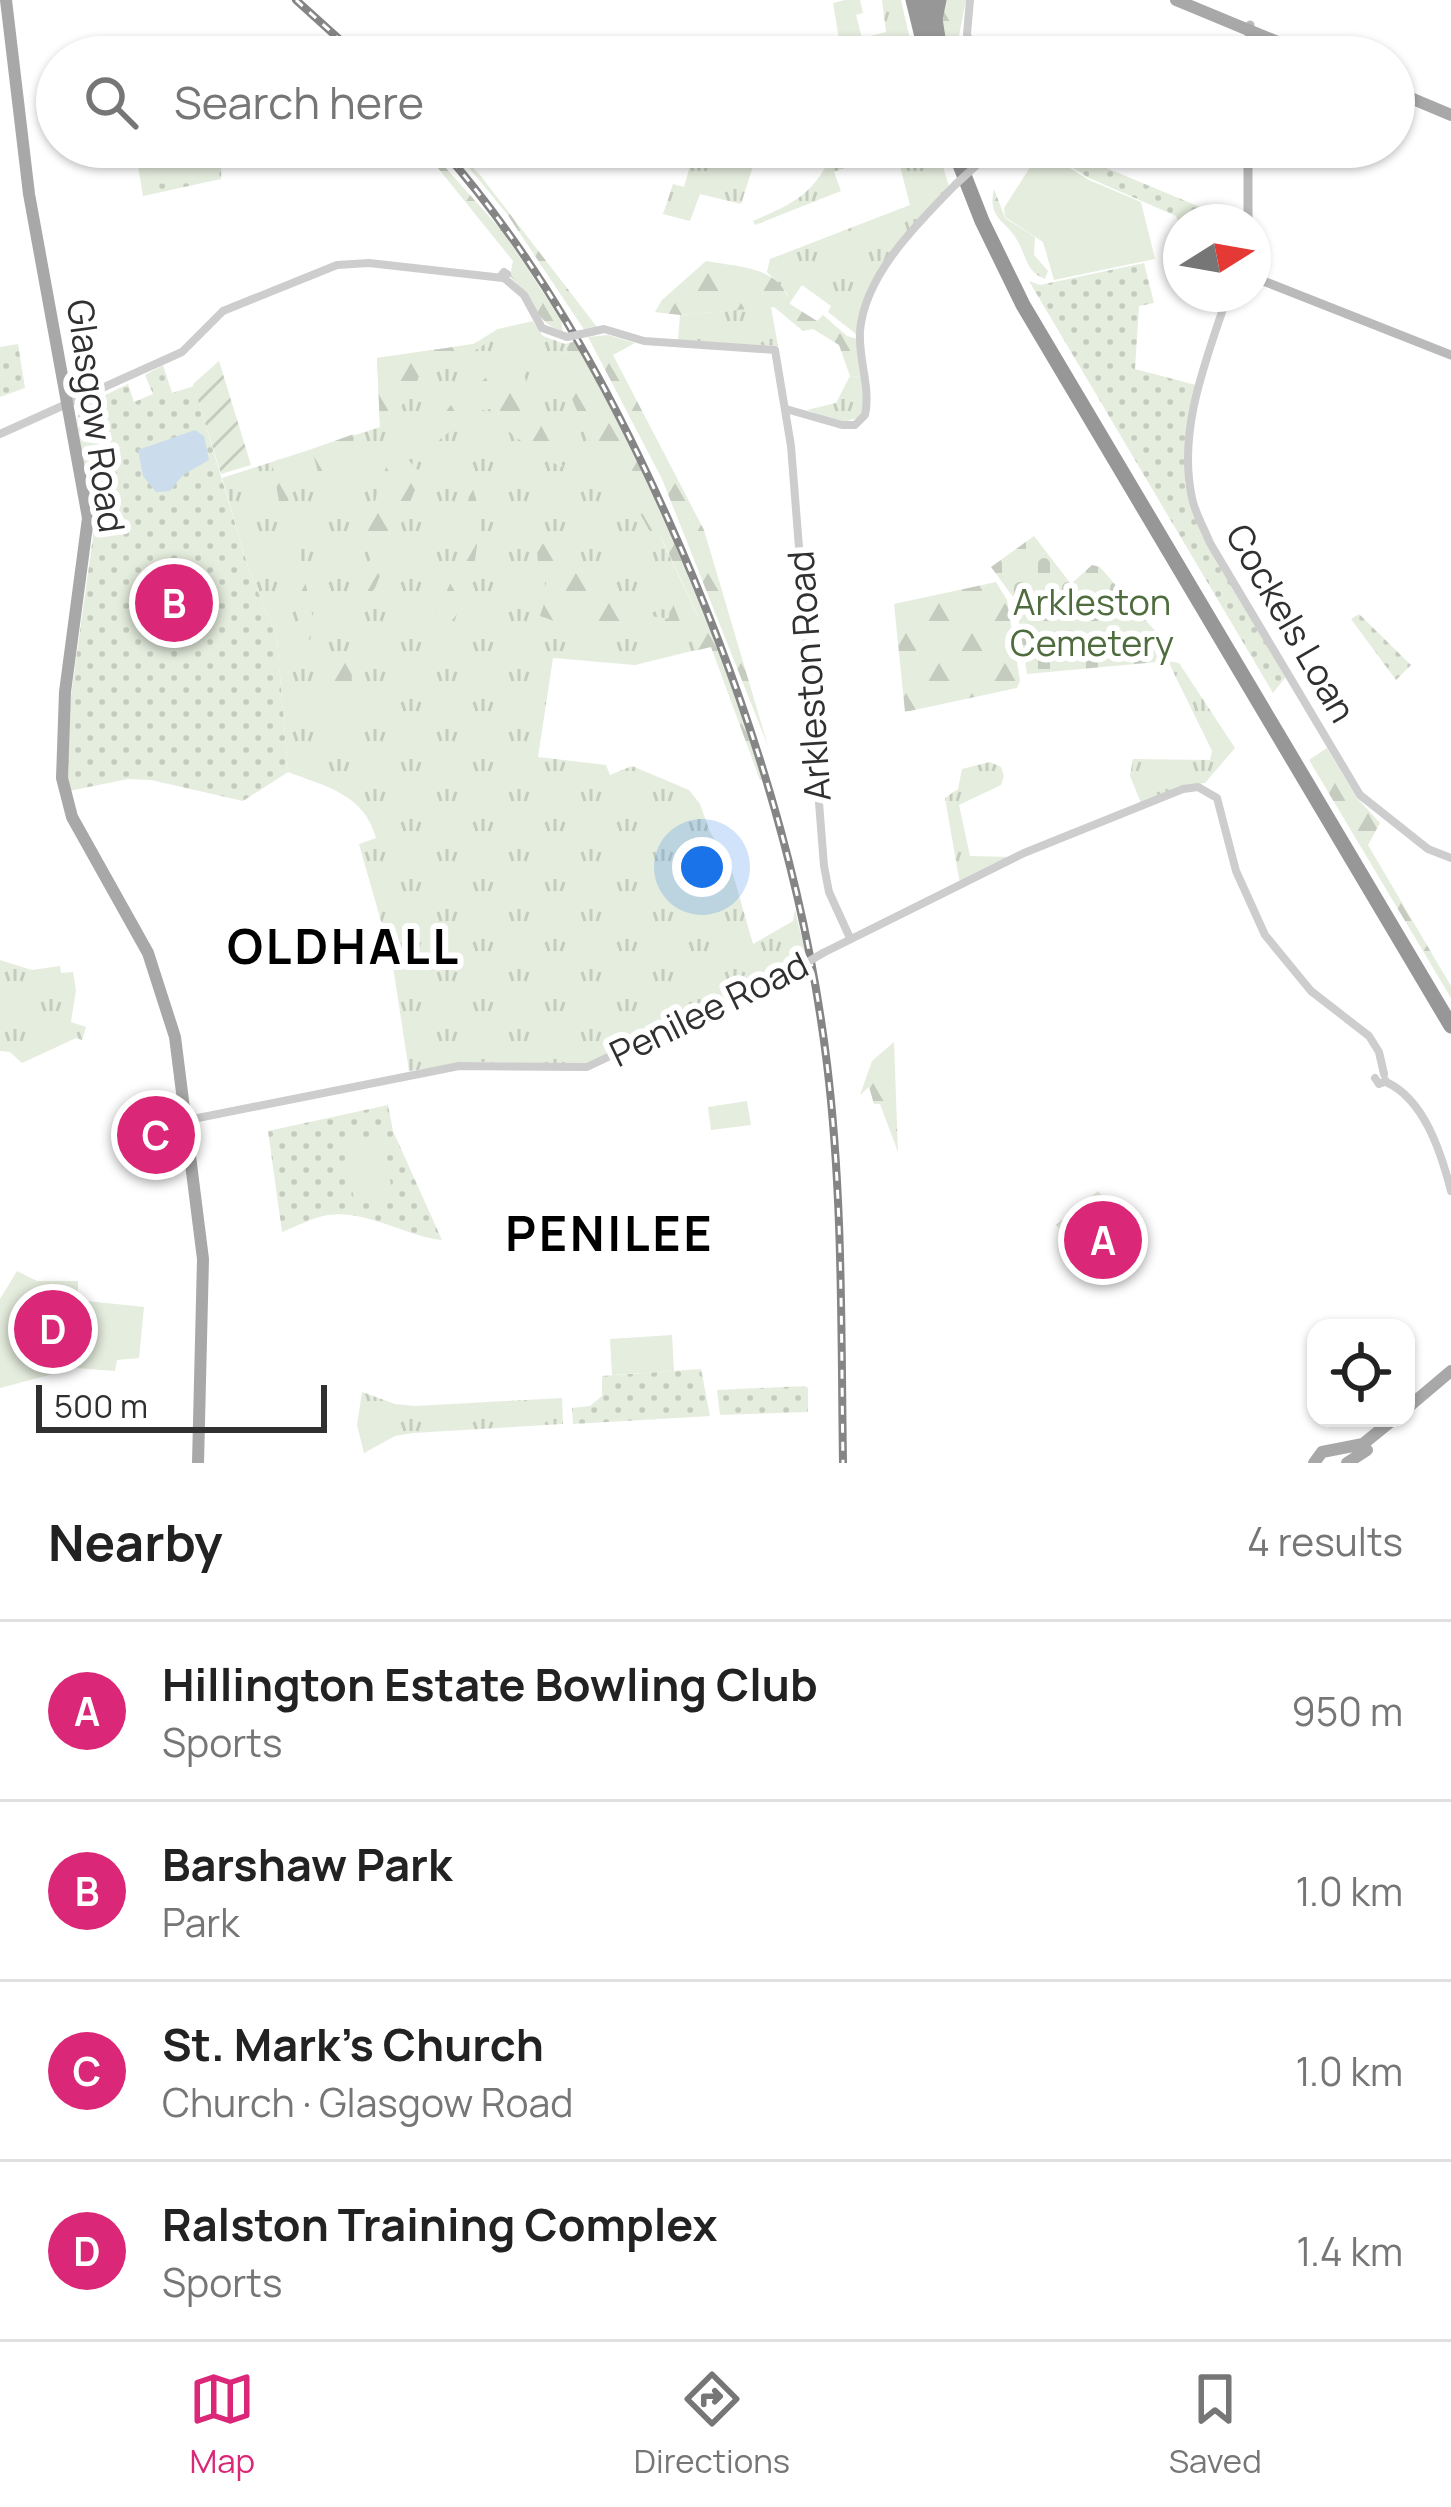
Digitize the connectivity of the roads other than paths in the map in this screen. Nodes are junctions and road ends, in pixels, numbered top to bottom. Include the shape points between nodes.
1 (4, 0) edge
2 (918, 0) edge
3 (939, 0) edge
4 (970, 0) edge
5 (1176, 0) edge
6 (1190, 0) edge
7 (1249, 27) junction
8 (927, 36) edge
9 (934, 36) edge
10 (968, 36) edge
11 (1249, 36) edge
12 (1268, 36) edge
13 (1272, 36) edge
14 (1415, 97) edge
15 (1451, 112) edge
16 (964, 168) edge
17 (966, 168) edge
18 (973, 168) edge
19 (1248, 168) edge
20 (1248, 204) edge
21 (1271, 284) edge
22 (1223, 312) edge
23 (1451, 355) edge
24 (67, 407) junction
25 (786, 409) junction
26 (0, 434) edge
27 (1451, 858) edge
28 (850, 938) junction
29 (1451, 1011) edge
30 (1451, 1029) edge
31 (184, 1121) junction
32 (1451, 1191) edge
33 (1451, 1375) edge
34 (1415, 1406) edge
35 (1384, 1427) edge
36 (1390, 1427) edge
37 (1331, 1451) junction
38 (195, 1463) edge
39 (1314, 1463) edge
40 (1345, 1463) edge

1 - 24 main road, Glasgow Road
2 - 8 highway
3 - 9 highway
4 - 10 street
5 - 7 main road
6 - 7 main road
7 - 11 main road
7 - 12 main road
7 - 13 main road
14 - 15 main road
16 - 30 highway via 1023,305
17 - 29 highway via 1040,319
18 - 25 street, bridge via 905,241 872,291 859,335 866,415 842,425
19 - 20 main road
21 - 23 main road
22 - 27 street, Cockels Loan via 1193,414 1192,502 1360,795
24 - 25 street, Arkleston Road, bridge via 186,350 223,311 337,266 369,263 503,277 542,328 567,337 604,328 644,341 773,348
24 - 26 street
24 - 31 main road, Glasgow Road via 88,534 65,692 62,778 72,817 148,953 175,1037
25 - 28 street, Arkleston Road via 824,866
28 - 31 street, Penilee Road, bridge via 587,1067 459,1066
28 - 32 street, Penilee Road via 1043,845 1183,789 1207,789 1220,803 1236,871 1265,935 1311,991 1369,1036 1385,1078 1416,1105
31 - 38 main road, Glasgow Road via 199,1254
33 - 34 main road
35 - 37 main road via 1363,1444
36 - 40 main road
37 - 39 main road
37 - 40 main road

